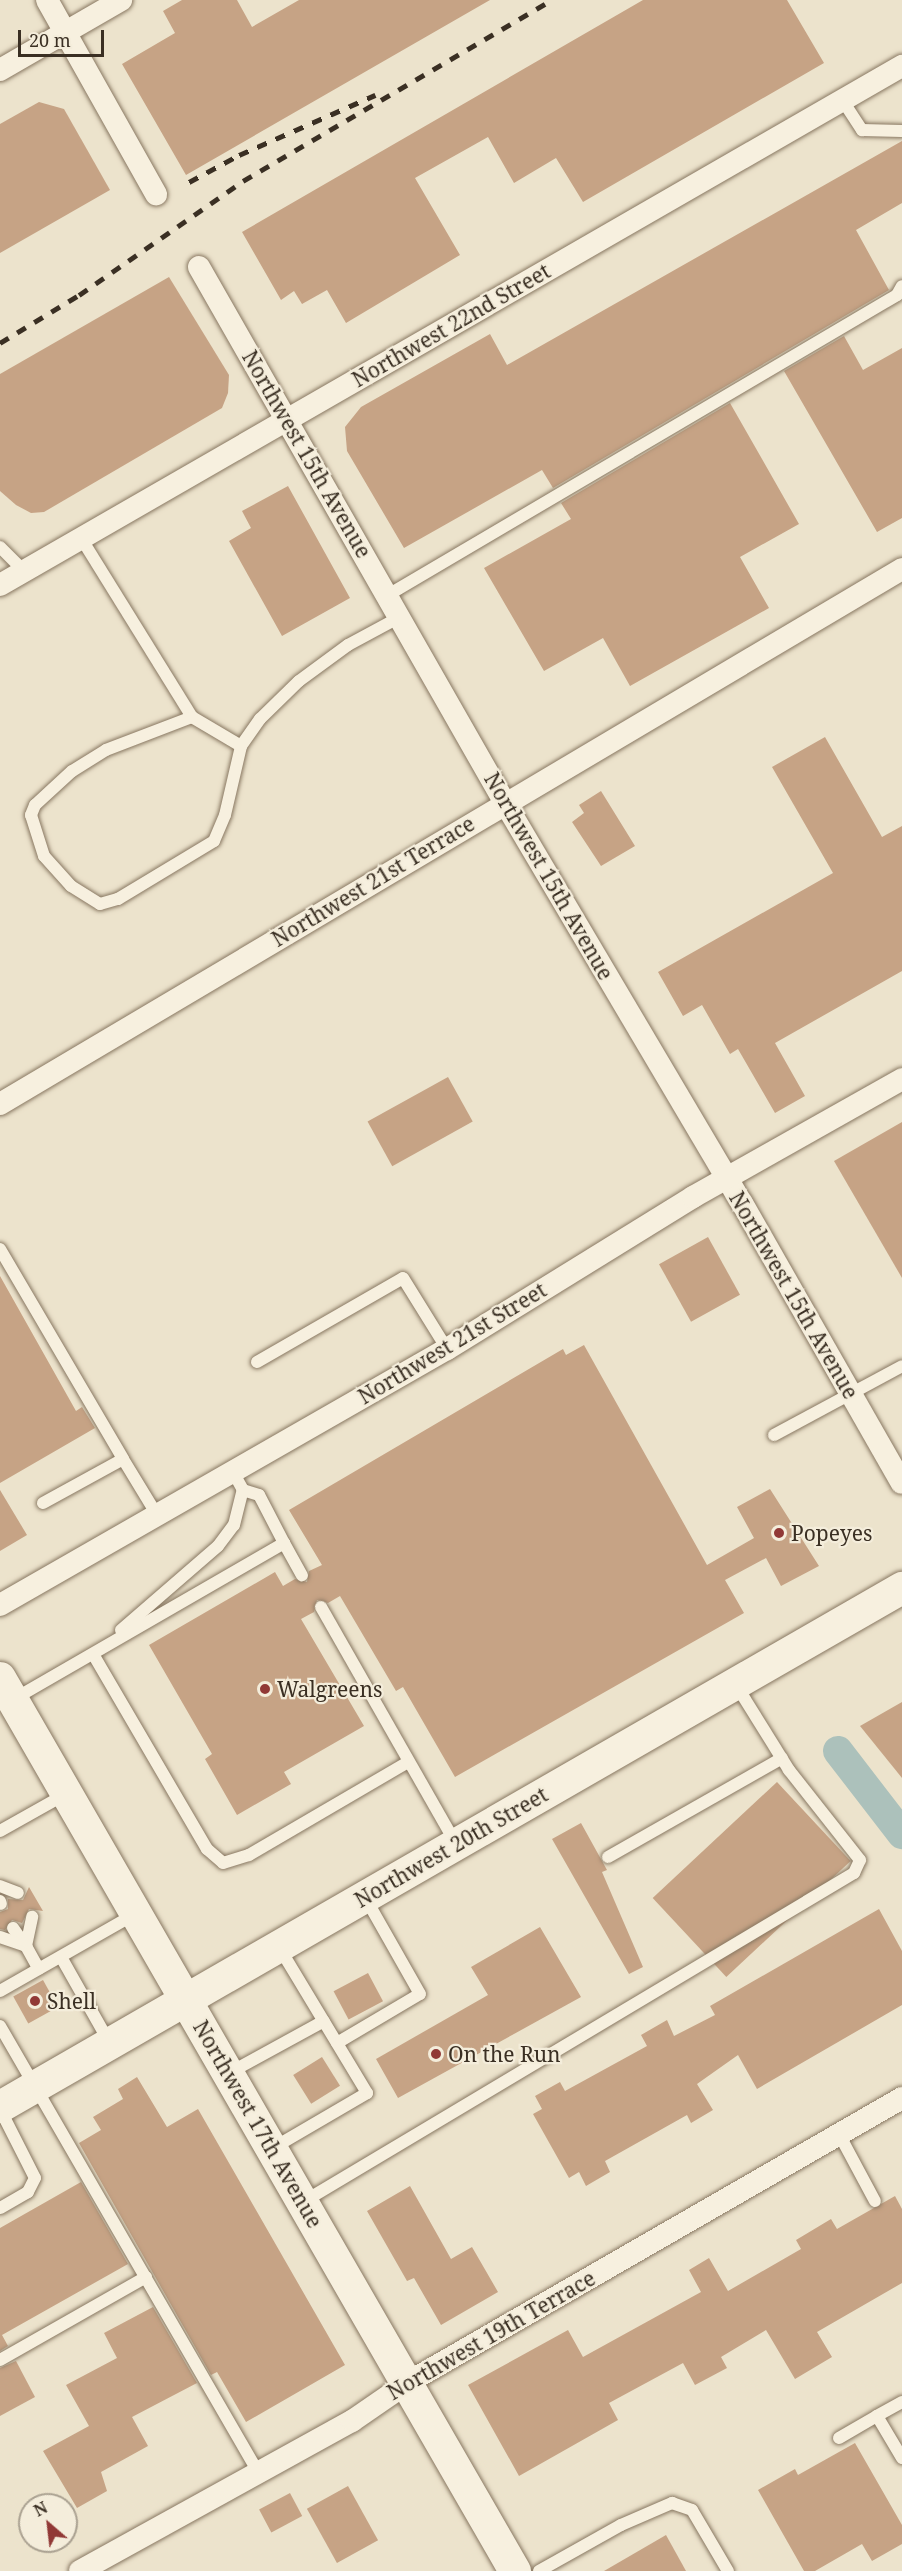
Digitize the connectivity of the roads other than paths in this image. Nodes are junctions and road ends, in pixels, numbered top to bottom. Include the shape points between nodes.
1 (47, 0) edge
2 (121, 0) edge
3 (65, 33) junction
4 (902, 66) edge
5 (0, 70) edge
6 (843, 101) junction
7 (902, 132) edge
8 (156, 194) dead end
9 (199, 267) dead end
10 (902, 286) edge
11 (288, 419) junction
12 (81, 538) junction
13 (0, 547) edge
14 (902, 570) edge
15 (24, 571) junction
16 (0, 585) edge
17 (388, 595) junction
18 (400, 617) junction
19 (192, 717) junction
20 (241, 746) junction
21 (505, 803) junction
22 (902, 1079) edge
23 (0, 1104) edge
24 (728, 1178) junction
25 (0, 1249) edge
26 (447, 1349) junction
27 (257, 1362) dead end
28 (902, 1366) edge
29 (850, 1392) junction
30 (774, 1435) dead end
31 (123, 1459) junction
32 (238, 1481) junction
33 (902, 1483) edge
34 (43, 1503) dead end
35 (157, 1515) junction
36 (284, 1543) junction
37 (302, 1575) dead end
38 (902, 1588) edge
39 (0, 1605) edge
40 (321, 1607) dead end
41 (93, 1654) junction
42 (735, 1684) junction
43 (6, 1689) edge
44 (782, 1758) junction
45 (408, 1762) junction
46 (67, 1793) junction
47 (0, 1831) edge
48 (456, 1844) junction
49 (608, 1857) dead end
50 (0, 1886) edge
51 (18, 1893) dead end
52 (365, 1897) junction
53 (136, 1913) junction
54 (32, 1917) dead end
55 (12, 1928) dead end
56 (0, 1936) edge
57 (26, 1946) junction
58 (279, 1946) junction
59 (61, 1957) junction
60 (39, 1969) junction
61 (0, 1991) edge
62 (186, 1999) junction
63 (324, 2021) junction
64 (0, 2026) edge
65 (110, 2043) junction
66 (337, 2043) junction
67 (229, 2073) junction
68 (35, 2086) junction
69 (902, 2098) edge
70 (0, 2108) edge
71 (839, 2134) junction
72 (272, 2149) junction
73 (875, 2201) dead end
74 (302, 2202) junction
75 (0, 2208) edge
76 (146, 2277) junction
77 (0, 2360) edge
78 (406, 2383) junction
79 (902, 2402) edge
80 (877, 2416) junction
81 (838, 2438) dead end
82 (902, 2458) edge
83 (258, 2472) junction
84 (80, 2571) edge
85 (514, 2571) edge
86 (539, 2571) edge
87 (728, 2571) edge

1 - 3 street
2 - 3 street
3 - 5 street
3 - 8 street
4 - 6 street, Northwest 22nd Street
6 - 7 lane via 862,130
6 - 11 street, Northwest 22nd Street
9 - 11 street, Northwest 15th Avenue
10 - 17 lane via 897,295
11 - 12 street, Northwest 22nd Street
11 - 17 street, Northwest 15th Avenue
12 - 15 street, Northwest 22nd Street
12 - 19 lane
13 - 15 lane
14 - 21 street, Northwest 21st Terrace
15 - 16 street, Northwest 22nd Street
17 - 18 street, Northwest 15th Avenue
18 - 20 lane via 348,645 299,681 260,719
18 - 21 street, Northwest 15th Avenue
19 - 20 lane
19 - 20 lane via 106,750 72,771 35,805 31,815 44,856 86,898 100,904 118,899 214,842 225,815
21 - 23 street, Northwest 21st Terrace
21 - 24 street, Northwest 15th Avenue
22 - 24 street, Northwest 21st Street
24 - 26 street, Northwest 21st Street
24 - 29 street, Northwest 15th Avenue
25 - 31 lane
26 - 27 lane via 403,1278
26 - 32 street, Northwest 21st Street
28 - 29 lane
29 - 30 lane
29 - 33 street, Northwest 15th Avenue
31 - 34 lane
31 - 35 lane
32 - 35 street, Northwest 21st Street
32 - 36 lane via 259,1495
32 - 41 lane via 234,1525 219,1546
35 - 39 street, Northwest 21st Street
36 - 37 lane
36 - 41 lane
38 - 42 main road, Northwest 20th Street
40 - 45 lane
41 - 43 lane
41 - 45 lane via 207,1849 224,1863 249,1855
42 - 44 lane
42 - 48 main road, Northwest 20th Street
43 - 46 main road, Northwest 17th Avenue
44 - 49 lane
44 - 74 lane via 860,1860 854,1873
45 - 48 lane
46 - 47 lane
46 - 53 main road, Northwest 17th Avenue
48 - 52 main road, Northwest 20th Street
50 - 51 lane
52 - 58 main road, Northwest 20th Street
52 - 66 lane via 420,1994
53 - 59 lane
53 - 62 main road, Northwest 17th Avenue
54 - 57 lane
55 - 57 lane
56 - 57 lane
57 - 60 lane
58 - 62 main road, Northwest 20th Street
58 - 63 lane
59 - 60 lane
59 - 65 lane
60 - 61 lane
62 - 65 main road, Northwest 20th Street
62 - 67 main road, Northwest 17th Avenue
63 - 66 lane
63 - 67 lane
64 - 68 lane
65 - 68 main road, Northwest 20th Street
66 - 72 lane via 367,2093
67 - 72 main road, Northwest 17th Avenue
68 - 70 main road, Northwest 20th Street
68 - 76 lane
69 - 71 street, Northwest 19th Terrace
70 - 75 lane via 35,2178 28,2192
71 - 73 lane
71 - 78 street, Northwest 19th Terrace
72 - 74 main road, Northwest 17th Avenue
74 - 78 main road, Northwest 17th Avenue
76 - 77 lane
76 - 83 lane
78 - 83 street, Northwest 19th Terrace via 352,2421
78 - 85 main road, Northwest 17th Avenue
79 - 80 lane
80 - 81 lane
80 - 82 lane
83 - 84 street, Northwest 19th Terrace
86 - 87 lane via 621,2525 672,2503 692,2510

